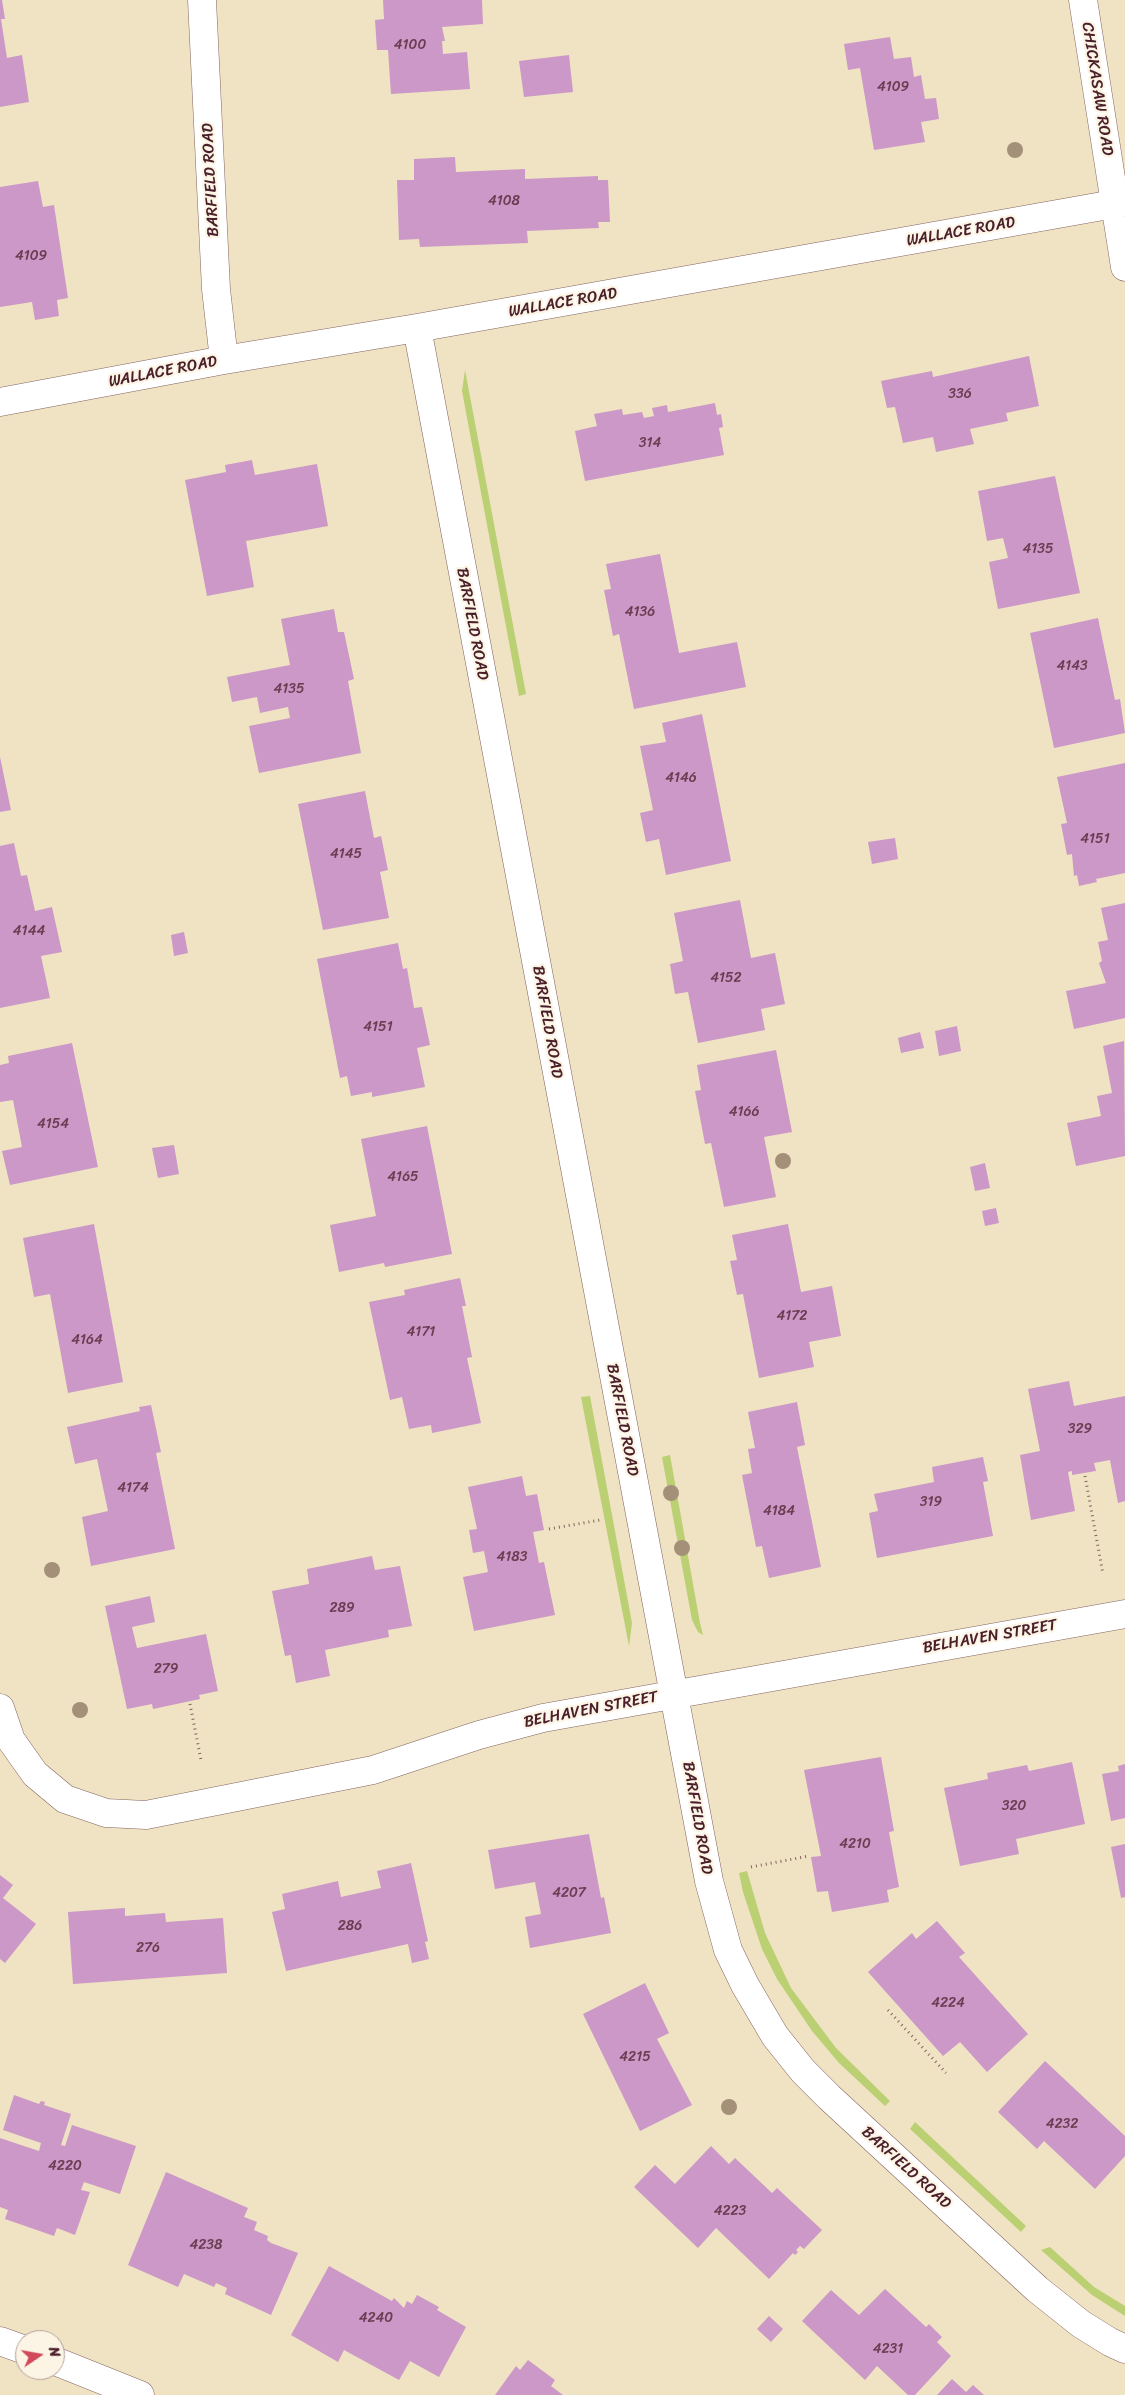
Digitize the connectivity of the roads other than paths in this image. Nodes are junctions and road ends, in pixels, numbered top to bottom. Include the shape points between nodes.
1 (202, 0) edge
2 (1083, 0) edge
3 (1120, 203) edge
4 (1125, 268) edge
5 (417, 328) junction
6 (224, 360) junction
7 (0, 402) edge
8 (1125, 1614) edge
9 (674, 1694) junction
10 (0, 1708) edge
11 (0, 2341) edge
12 (15, 2346) edge
13 (1125, 2349) edge
14 (65, 2365) edge
15 (140, 2395) edge

1 - 6 street, BARFIELD ROAD via 216,289
2 - 3 street, CHICKASAW ROAD
3 - 4 street, CHICKASAW ROAD
3 - 5 street, WALLACE ROAD
5 - 6 street, WALLACE ROAD
5 - 9 street, BARFIELD ROAD
6 - 7 street, WALLACE ROAD
8 - 9 street, BELHAVEN STREET
9 - 10 street, BELHAVEN STREET via 513,1725 373,1770 162,1812 128,1815 106,1813 65,1798 35,1774 11,1740
9 - 13 street, BARFIELD ROAD via 716,1914 728,1950 775,2036 829,2098 1037,2289 1081,2324
11 - 12 street
14 - 15 street

